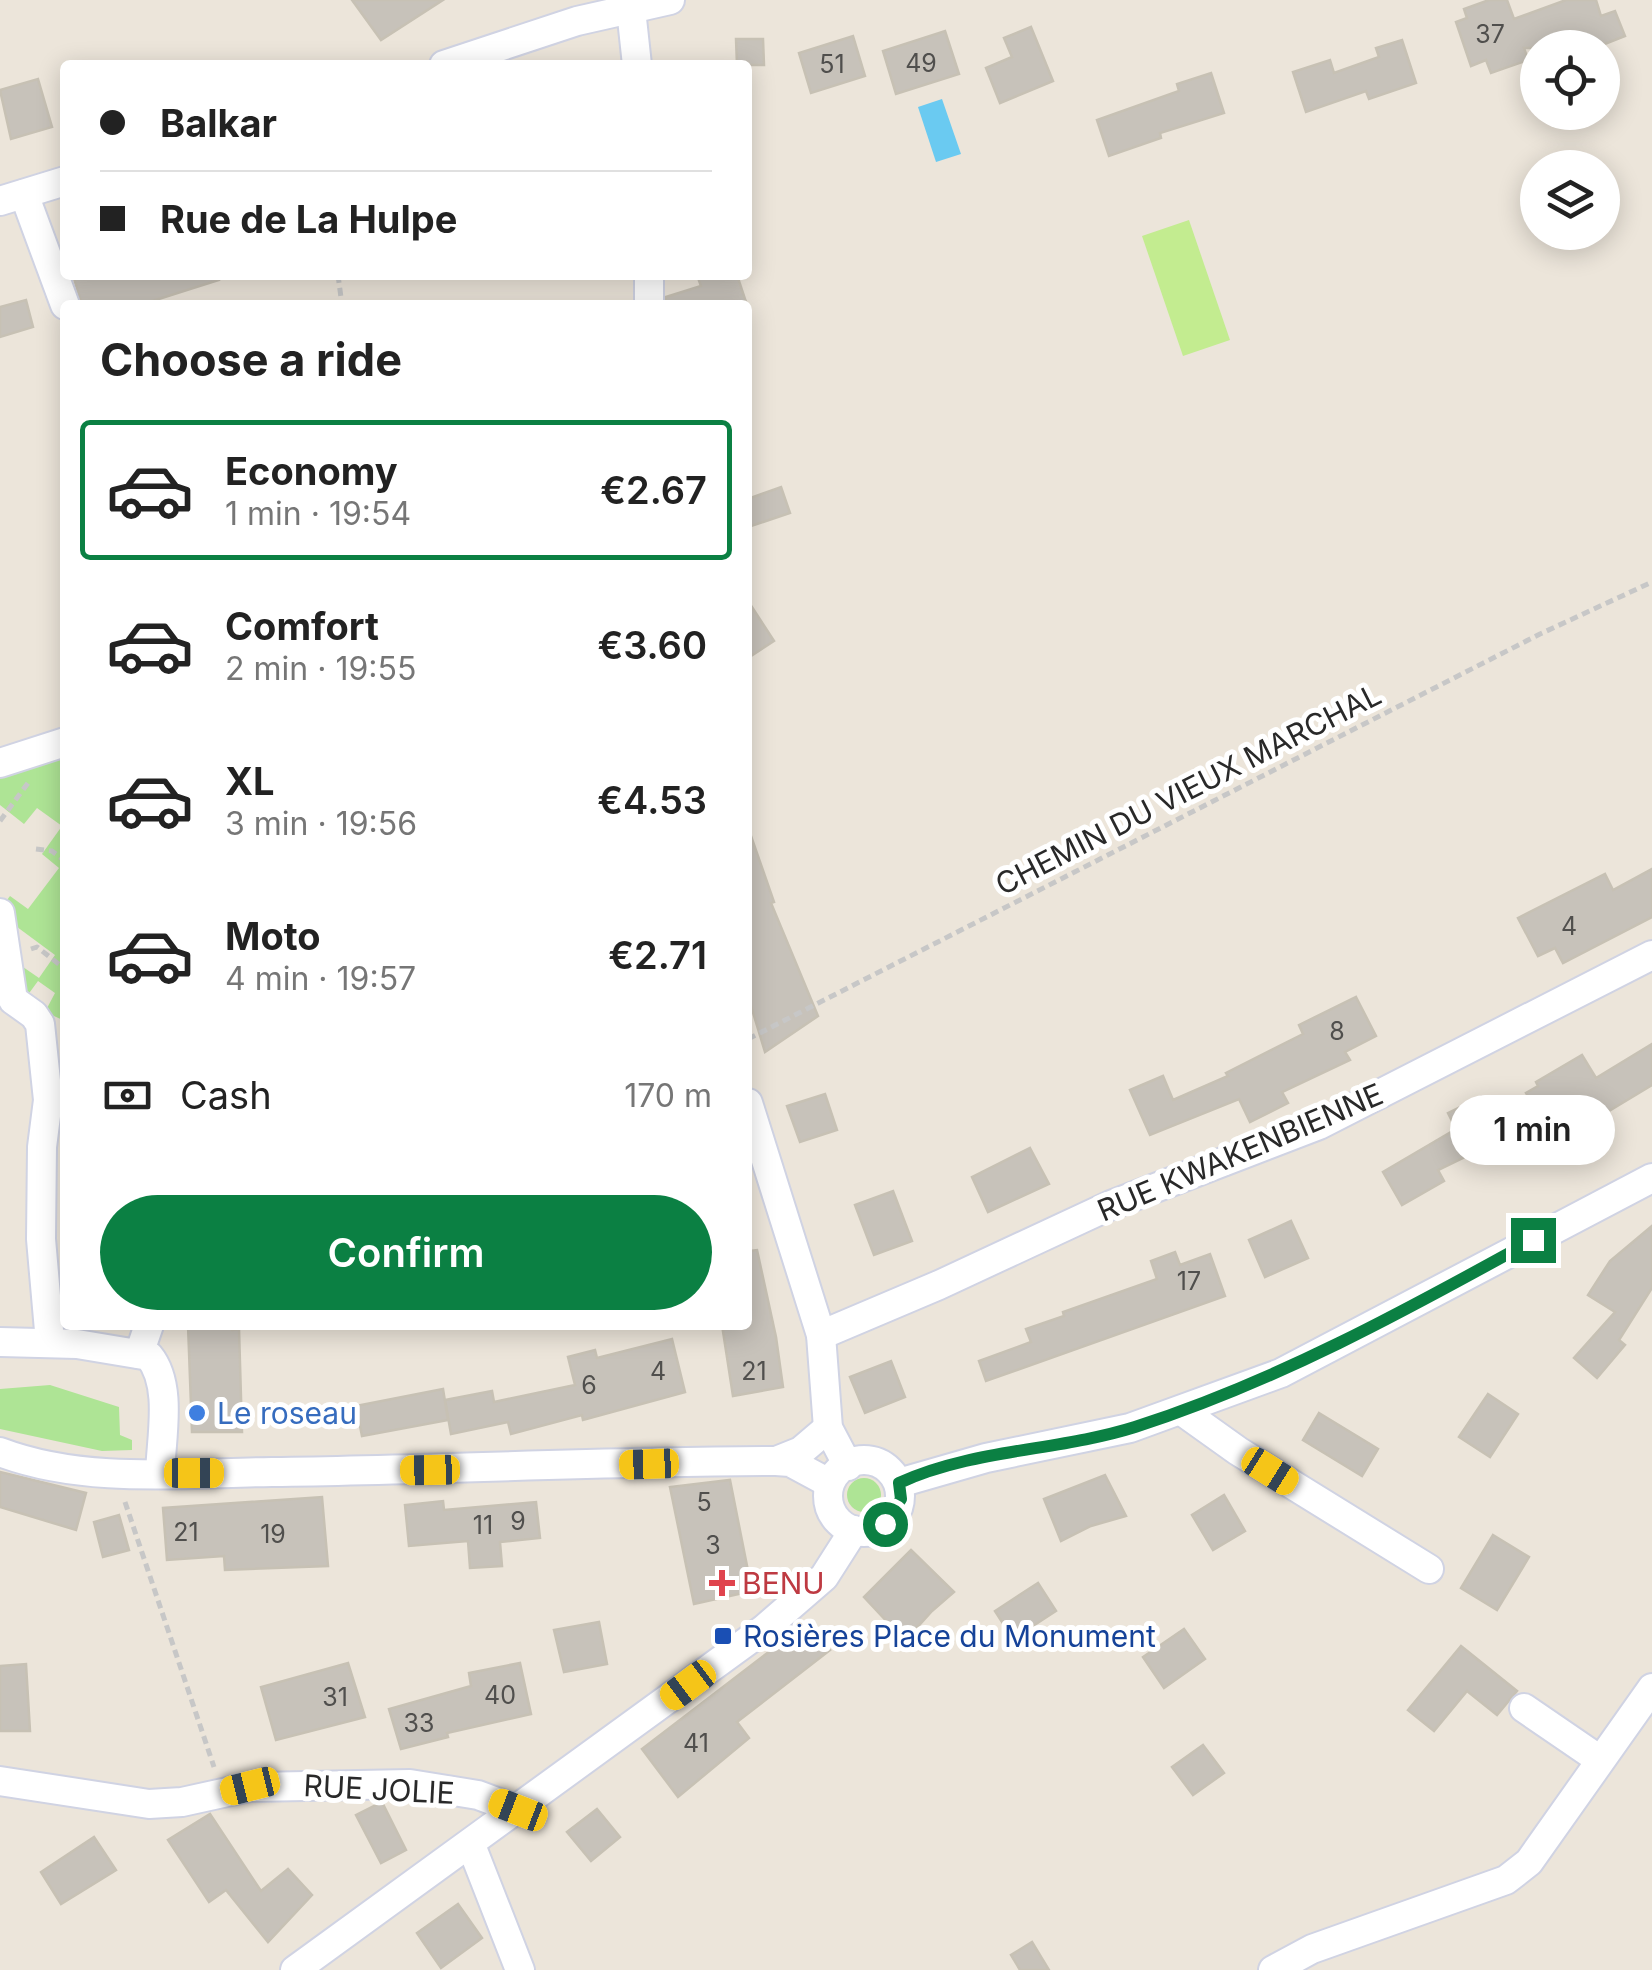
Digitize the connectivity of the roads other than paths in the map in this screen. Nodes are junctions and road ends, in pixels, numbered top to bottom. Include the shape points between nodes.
1 (670, 0) edge
2 (631, 4) edge
3 (459, 60) edge
4 (637, 60) edge
5 (60, 183) edge
6 (12, 197) edge
7 (63, 300) edge
8 (60, 744) edge
9 (0, 763) edge
10 (0, 913) edge
11 (1652, 954) edge
12 (56, 1100) edge
13 (752, 1115) edge
14 (1652, 1178) edge
15 (147, 1330) edge
16 (821, 1334) junction
17 (0, 1342) edge
18 (50, 1342) junction
19 (139, 1354) junction
20 (1182, 1411) junction
21 (828, 1428) junction
22 (0, 1452) edge
23 (776, 1461) junction
24 (160, 1474) junction
25 (838, 1474) junction
26 (899, 1483) junction
27 (854, 1530) junction
28 (1429, 1569) dead end
29 (1652, 1688) edge
30 (1524, 1708) dead end
31 (1600, 1760) junction
32 (0, 1781) edge
33 (518, 1810) junction
34 (471, 1844) junction
35 (294, 1970) edge
36 (520, 1970) edge
37 (1273, 1970) edge

1 - 2 street
2 - 3 street
2 - 4 street
5 - 6 street
6 - 7 street
8 - 9 street
10 - 12 street via 13,1000 40,1024
11 - 16 street, RUE KWAKENBIENNE via 1319,1125 1110,1204
12 - 18 street via 42,1147
13 - 16 street
14 - 20 street via 1281,1373
15 - 19 street
16 - 21 street
17 - 18 street
18 - 19 street
19 - 24 street via 159,1368
20 - 26 street
20 - 28 street
21 - 23 street
21 - 25 street
22 - 24 street via 43,1464
23 - 24 street
23 - 25 street
25 - 26 street via 859,1462 880,1463
25 - 27 street via 827,1498 840,1524
26 - 27 street via 901,1499 885,1524
27 - 33 street via 824,1577 799,1600
29 - 31 street
30 - 31 street
31 - 37 street via 1529,1862 1506,1880 1312,1949
32 - 33 street, RUE JOLIE via 149,1804 250,1786 410,1784 478,1795
33 - 34 street
34 - 35 street
34 - 36 street

